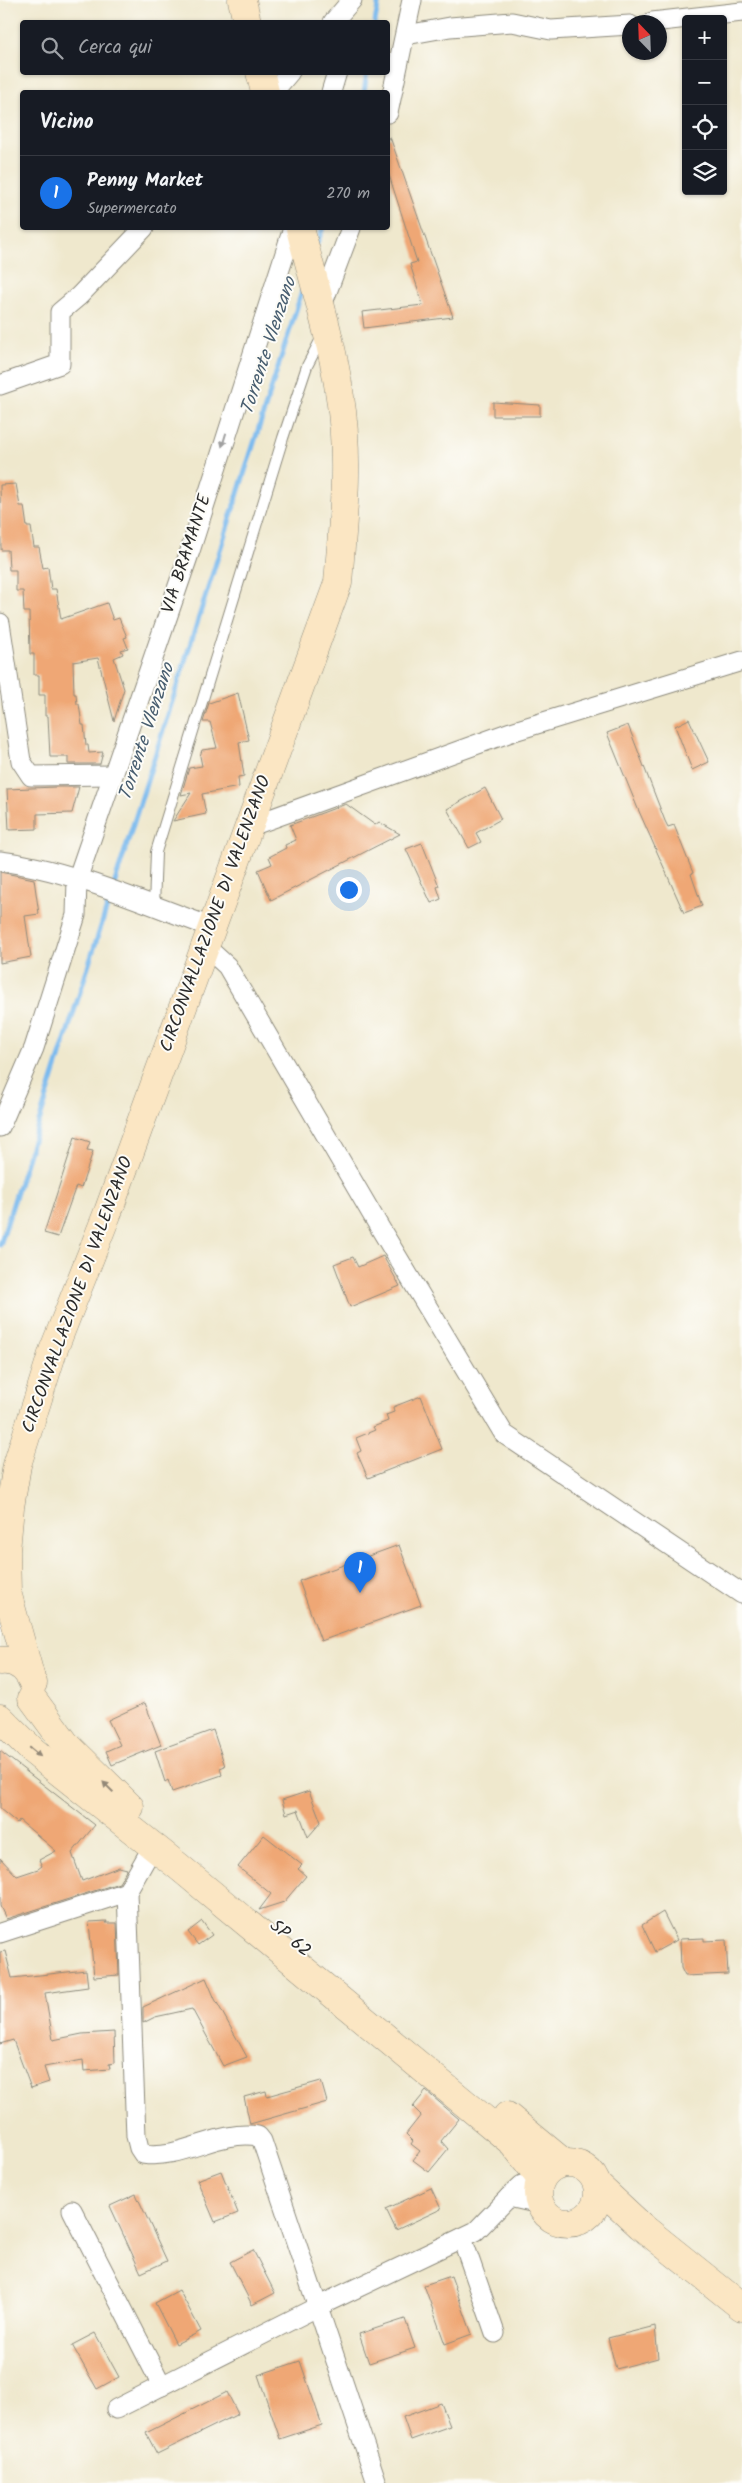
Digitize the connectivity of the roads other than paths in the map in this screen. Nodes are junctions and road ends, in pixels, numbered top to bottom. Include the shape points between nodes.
1 (242, 0) edge
2 (352, 0) edge
3 (412, 0) edge
4 (742, 12) edge
5 (247, 20) edge
6 (335, 20) edge
7 (347, 20) edge
8 (667, 20) edge
9 (622, 26) edge
10 (406, 35) junction
11 (261, 75) edge
12 (287, 75) edge
13 (336, 75) edge
14 (265, 90) edge
15 (275, 90) edge
16 (332, 90) edge
17 (390, 104) edge
18 (142, 230) edge
19 (291, 230) edge
20 (300, 230) edge
21 (350, 230) edge
22 (321, 312) junction
23 (0, 385) edge
24 (0, 623) edge
25 (742, 661) edge
26 (113, 775) junction
27 (248, 827) junction
28 (0, 861) edge
29 (83, 882) junction
30 (154, 907) junction
31 (208, 937) junction
32 (0, 1127) edge
33 (7, 1592) junction
34 (742, 1594) edge
35 (0, 1626) edge
36 (0, 1661) edge
37 (31, 1686) junction
38 (0, 1717) edge
39 (153, 1846) junction
40 (127, 1892) junction
41 (0, 1933) edge
42 (564, 2163) junction
43 (598, 2187) junction
44 (541, 2191) junction
45 (72, 2210) dead end
46 (582, 2220) junction
47 (641, 2226) junction
48 (462, 2238) junction
49 (319, 2306) junction
50 (742, 2307) edge
51 (495, 2333) dead end
52 (162, 2386) junction
53 (116, 2409) dead end
54 (377, 2483) edge

1 - 5 main road
2 - 6 street
2 - 7 street
3 - 10 street
4 - 8 street
9 - 10 street via 551,30 512,22 450,27
10 - 17 street
11 - 14 main road
12 - 15 street
13 - 16 street
18 - 23 street via 60,312 60,364
19 -> 26 street, VIA BRAMANTE
20 - 22 main road, CIRCONVALLAZIONE DI VALENZANO
21 - 22 street
22 - 27 main road, CIRCONVALLAZIONE DI VALENZANO via 341,399 346,481 338,583
22 - 30 lane via 156,852
24 - 26 street via 21,762 31,776
25 - 27 street via 511,732
26 - 29 street, VIA BRAMANTE
27 - 31 main road, CIRCONVALLAZIONE DI VALENZANO
28 - 29 street
29 - 30 street
29 - 32 street, VIA BRAMANTE via 76,915 34,1048
30 - 31 street
31 - 33 main road, CIRCONVALLAZIONE DI VALENZANO via 108,1212 53,1351 17,1465 8,1534
31 - 34 street via 504,1434
33 - 35 main road
33 - 37 main road
36 - 37 main road via 18,1664
37 - 38 main road via 23,1711 16,1716
42 -> 37 main road, SP 62 via 116,1795 65,1743
38 -> 39 main road, SP 62 via 33,1751
39 - 40 street
39 - 44 main road, SP 62 via 513,2143
40 - 41 street
40 - 49 street via 139,2148 143,2154 160,2156 236,2136 258,2136 265,2148
42 - 43 main road, SP 62 via 574,2163 590,2171
42 - 44 main road via 555,2165
43 - 46 main road via 596,2206
43 - 47 main road, SP 62
44 - 46 main road, SP 62 via 552,2219 572,2223
44 - 48 street via 522,2185 476,2231
45 - 52 street
46 - 47 main road, SP 62
47 - 50 main road
48 - 49 street
48 - 51 street
49 - 52 street
49 - 54 street
52 - 53 street

